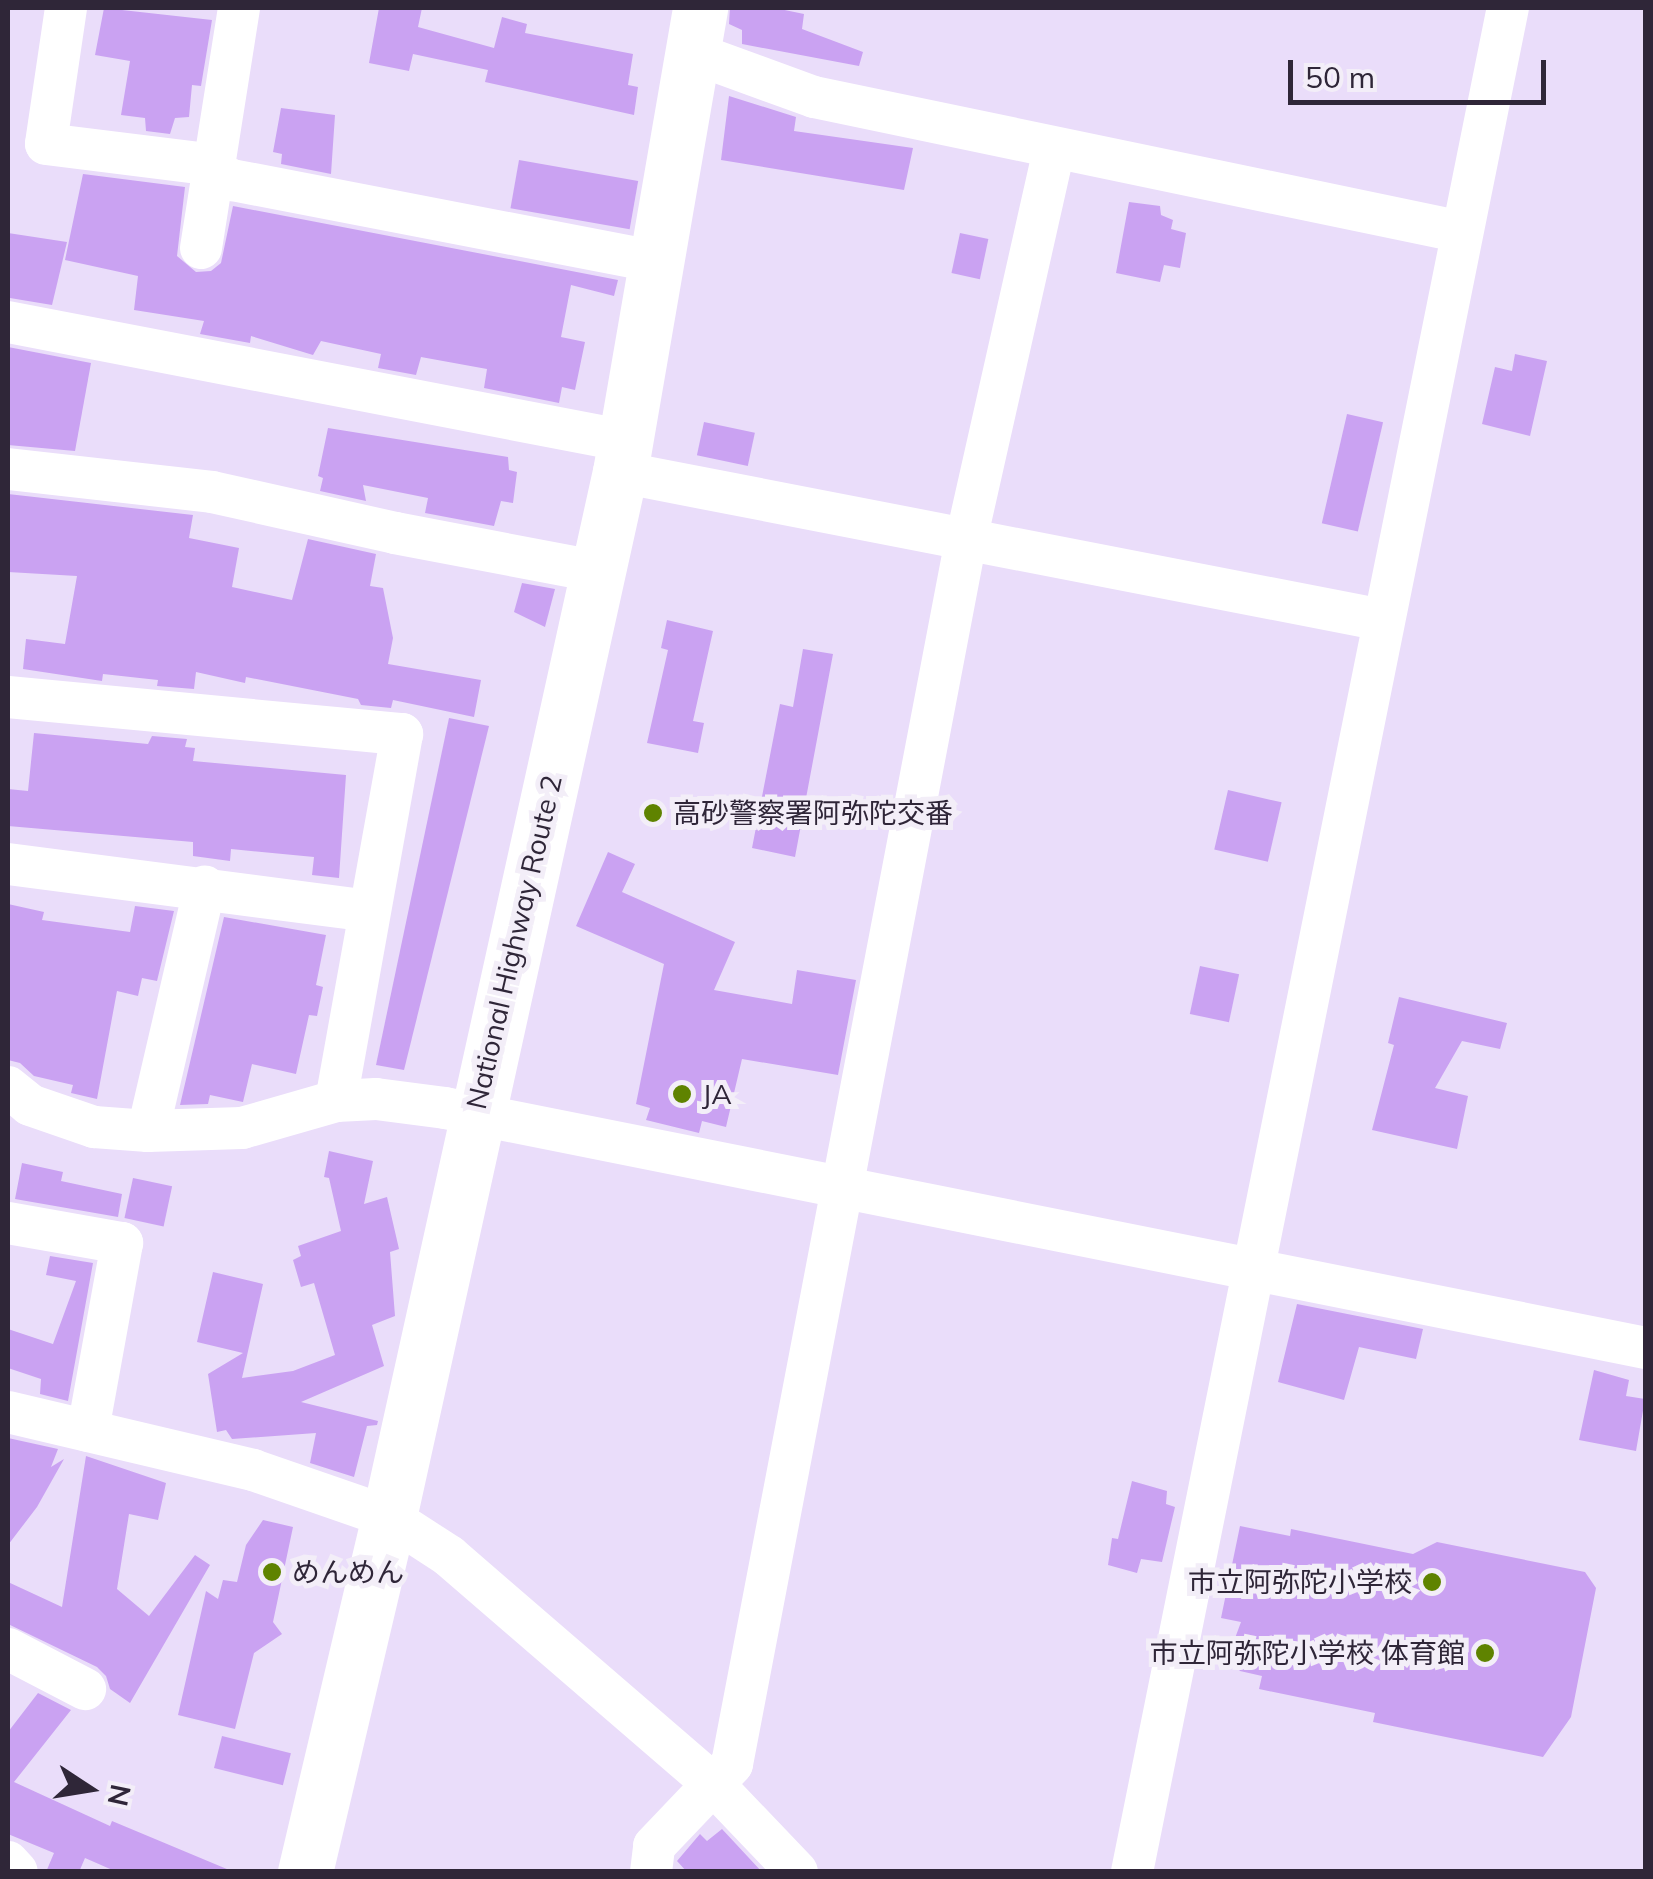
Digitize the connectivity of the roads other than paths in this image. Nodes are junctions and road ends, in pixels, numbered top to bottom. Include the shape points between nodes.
1 (66, 8) edge
2 (239, 8) edge
3 (1508, 8) edge
4 (697, 19) edge
5 (1054, 150) junction
6 (213, 171) junction
7 (1462, 232) junction
8 (201, 248) dead end
9 (657, 262) junction
10 (8, 322) edge
11 (623, 456) junction
12 (8, 469) edge
13 (966, 540) junction
14 (599, 572) junction
15 (1382, 620) junction
16 (8, 697) edge
17 (8, 864) edge
18 (205, 886) junction
19 (368, 911) junction
20 (8, 1087) edge
21 (336, 1101) junction
22 (475, 1115) junction
23 (148, 1131) junction
24 (839, 1188) junction
25 (8, 1223) edge
26 (1251, 1267) junction
27 (1646, 1348) edge
28 (8, 1412) edge
29 (88, 1431) junction
30 (389, 1517) junction
31 (14, 1664) edge
32 (85, 1689) dead end
33 (714, 1785) junction
34 (8, 1862) edge
35 (17, 1872) edge
36 (305, 1872) edge
37 (651, 1872) edge
38 (797, 1872) edge
39 (1132, 1872) edge

1 - 6 street via 46,144 198,162
2 - 6 street
3 - 7 street
4 - 5 street via 814,97
4 - 9 highway, National Highway Route 2
5 - 7 street
5 - 13 street
6 - 8 street
6 - 9 street via 232,180
7 - 15 street
9 - 11 highway, National Highway Route 2
10 - 11 street
11 - 13 street
11 - 14 highway, National Highway Route 2
12 - 14 street via 212,492
13 - 15 street
13 - 24 street
14 - 22 highway, National Highway Route 2
15 - 26 street
16 - 19 street via 402,734
17 - 18 street
18 - 19 street
18 - 23 street
19 - 21 street
20 - 23 street via 30,1105 94,1127
21 - 22 street via 376,1099
21 - 23 street via 242,1128
22 - 24 street
22 - 30 highway, National Highway Route 2
24 - 26 street
24 - 33 street via 732,1764
25 - 29 street via 122,1244
26 - 27 street
26 - 39 street
28 - 29 street
29 - 30 street via 253,1470
30 - 33 street via 449,1556
30 - 36 highway, National Highway Route 2
31 - 32 street
33 - 37 street via 654,1846
33 - 38 street
34 - 35 street

